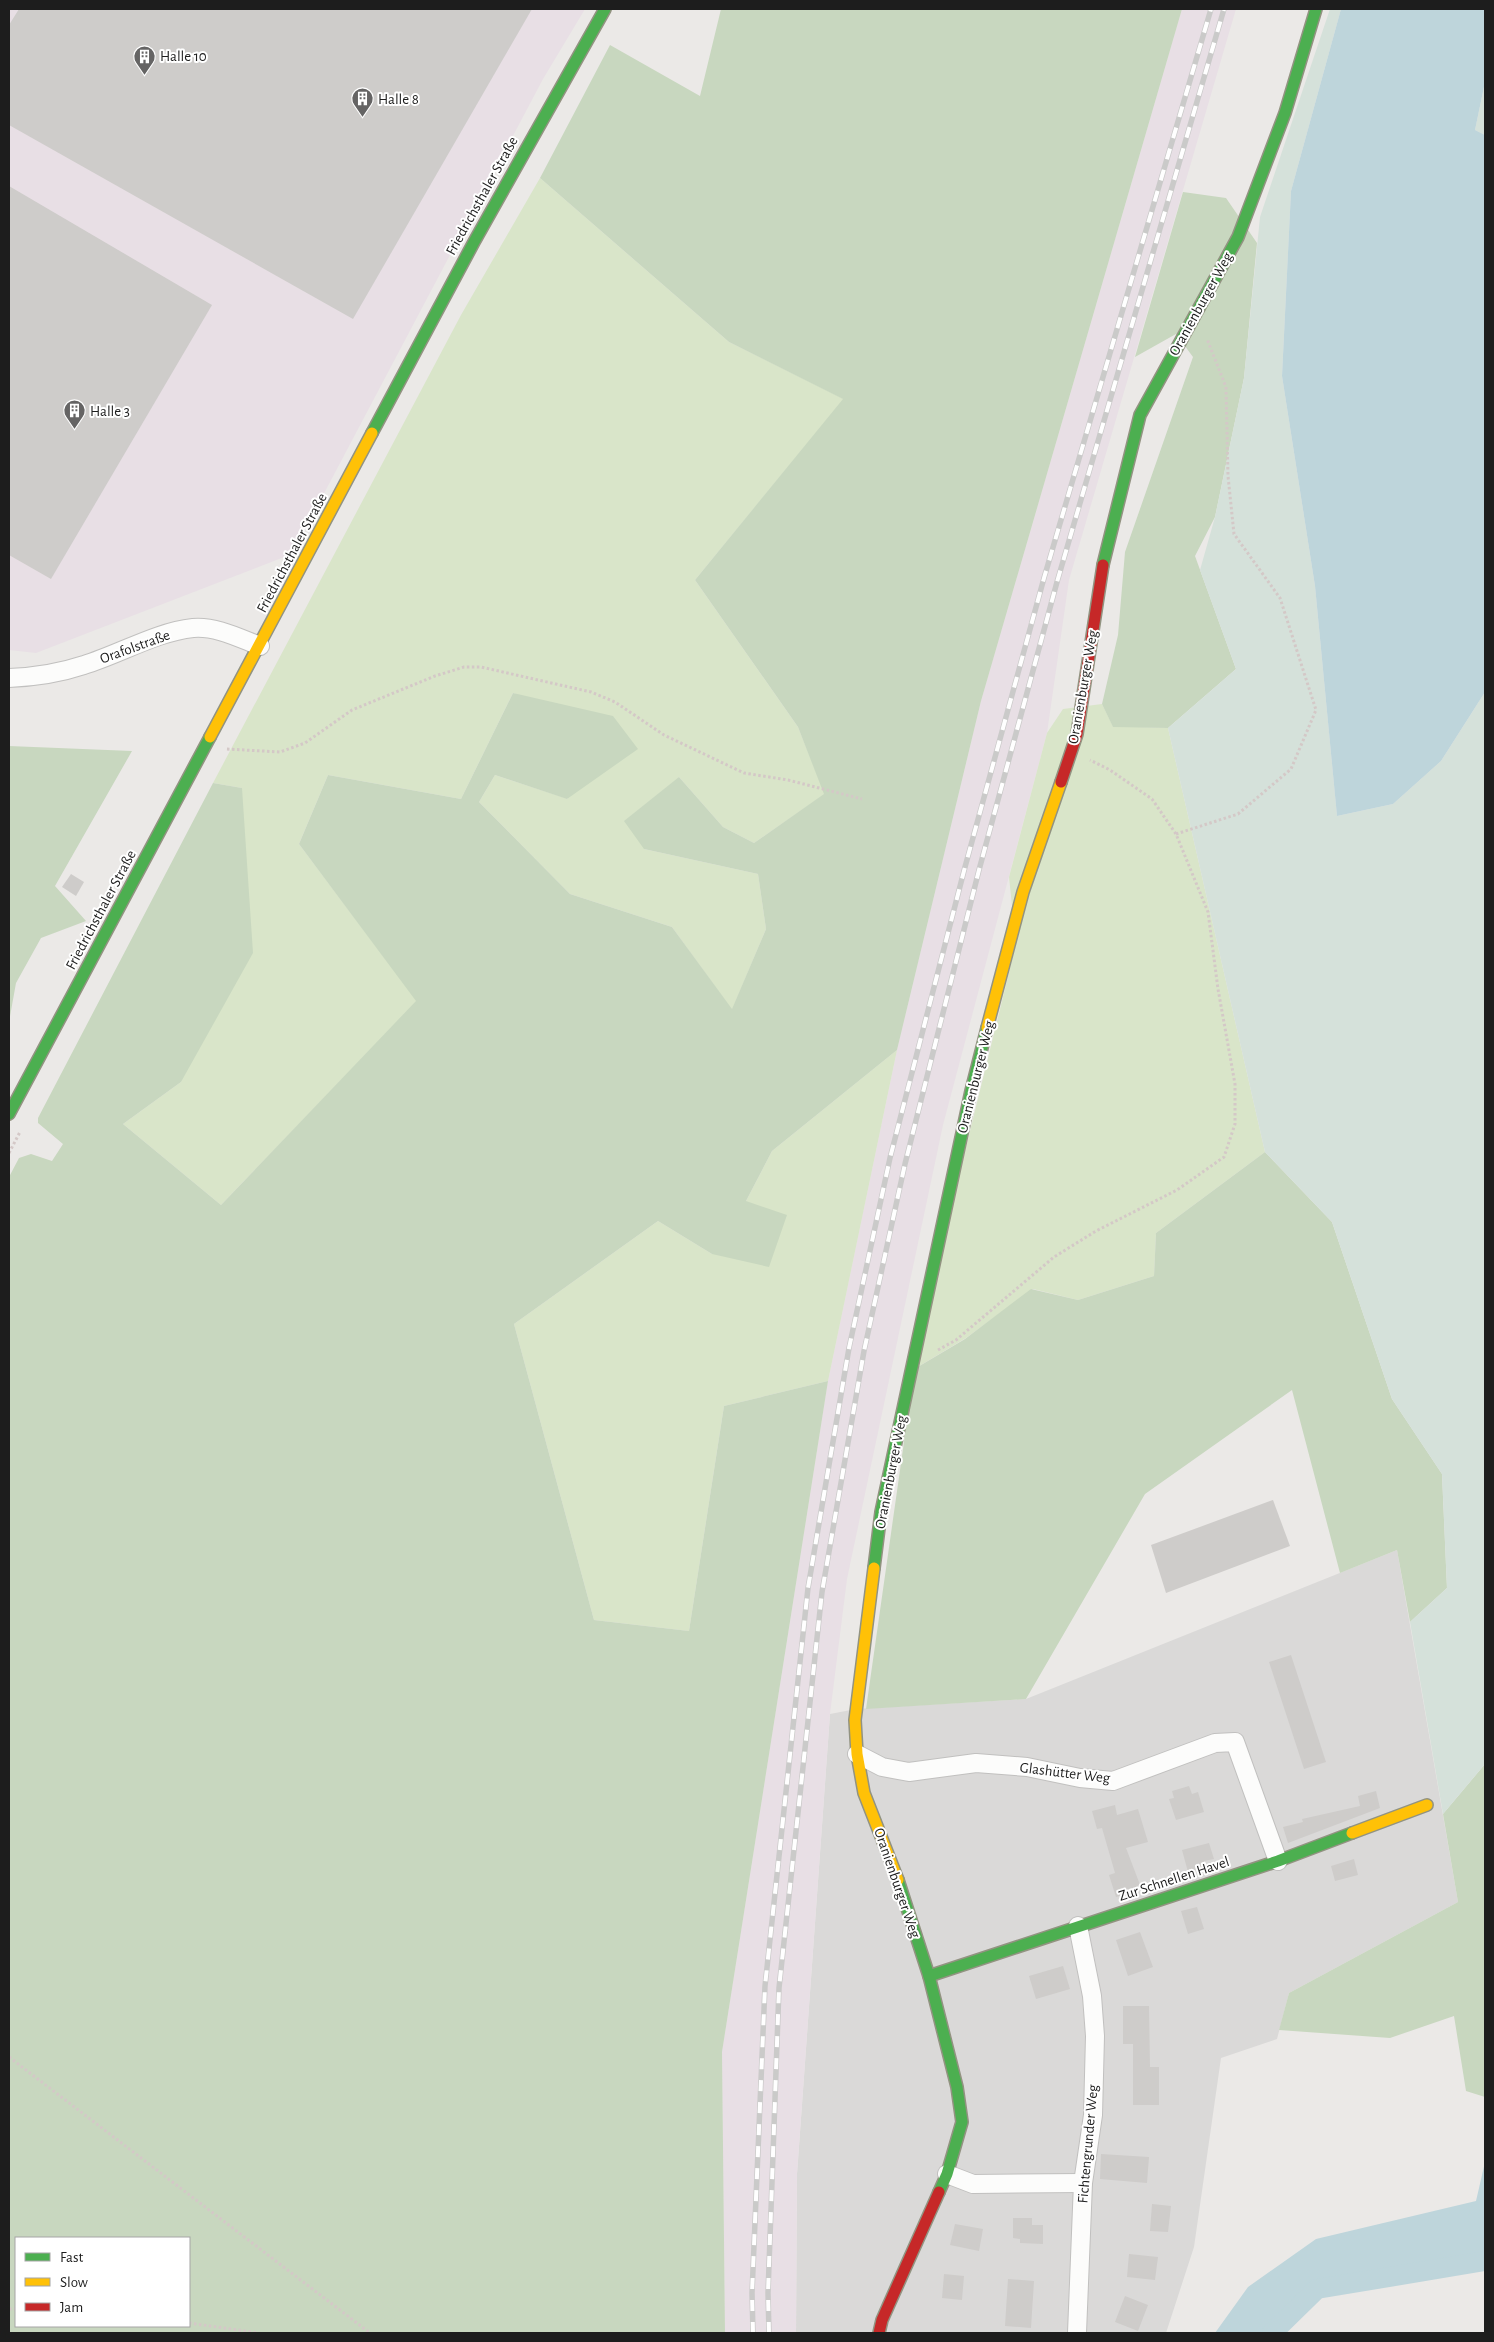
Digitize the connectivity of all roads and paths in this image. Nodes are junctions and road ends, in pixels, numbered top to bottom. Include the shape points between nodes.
1 (605, 9) edge
2 (1316, 9) edge
3 (1196, 313) junction
4 (260, 646) junction
5 (9, 678) edge
6 (208, 742) junction
7 (1071, 750) junction
8 (862, 799) dead end
9 (1176, 834) junction
10 (9, 1114) edge
11 (912, 1365) junction
12 (857, 1754) junction
13 (1427, 1805) dead end
14 (1278, 1861) junction
15 (1078, 1926) junction
16 (929, 1976) junction
17 (9, 2057) edge
18 (947, 2174) junction
19 (1083, 2183) junction
20 (190, 2323) edge
21 (259, 2333) edge
22 (370, 2333) edge
23 (879, 2333) edge
24 (1077, 2333) edge

1 - 4 street, Friedrichsthaler Straße via 474,242
2 - 3 street, Oranienburger Weg via 1285,113 1238,237
3 - 7 street, Oranienburger Weg via 1140,415 1103,566 1077,734
3 - 9 path via 1226,387 1228,476 1234,534 1280,598 1316,710 1290,769 1238,814
4 - 5 street, Orafolstraße via 223,632 195,628 170,632 52,674
4 - 6 street, Friedrichsthaler Straße
6 - 8 path via 225,749 280,752 305,743 352,710 434,676 464,667 481,667 591,692 615,702 664,735 744,773 788,780
6 - 10 street, Friedrichsthaler Straße
7 - 9 path via 1110,770 1152,799
7 - 11 street, Oranienburger Weg via 1023,892 971,1091
9 - 11 path via 1208,912 1235,1084 1235,1124 1224,1157 1178,1190 1096,1231 1054,1257 956,1340
11 - 12 street, Oranienburger Weg via 881,1512 855,1720
12 - 14 street, Glashütter Weg via 882,1767 909,1772 976,1763 1027,1767 1114,1781 1215,1743 1235,1742
12 - 16 street, Oranienburger Weg via 864,1793 900,1886
13 - 14 street, Zur Schnellen Havel
14 - 15 street, Zur Schnellen Havel
15 - 16 street, Zur Schnellen Havel
15 - 19 street, Fichtengrunder Weg via 1092,1996 1095,2036 1093,2116
16 - 18 street, Oranienburger Weg via 957,2087 962,2122
17 - 22 path
18 - 19 street via 973,2184
18 - 23 street, Oranienburger Weg
19 - 24 street, Fichtengrunder Weg
20 - 21 path

